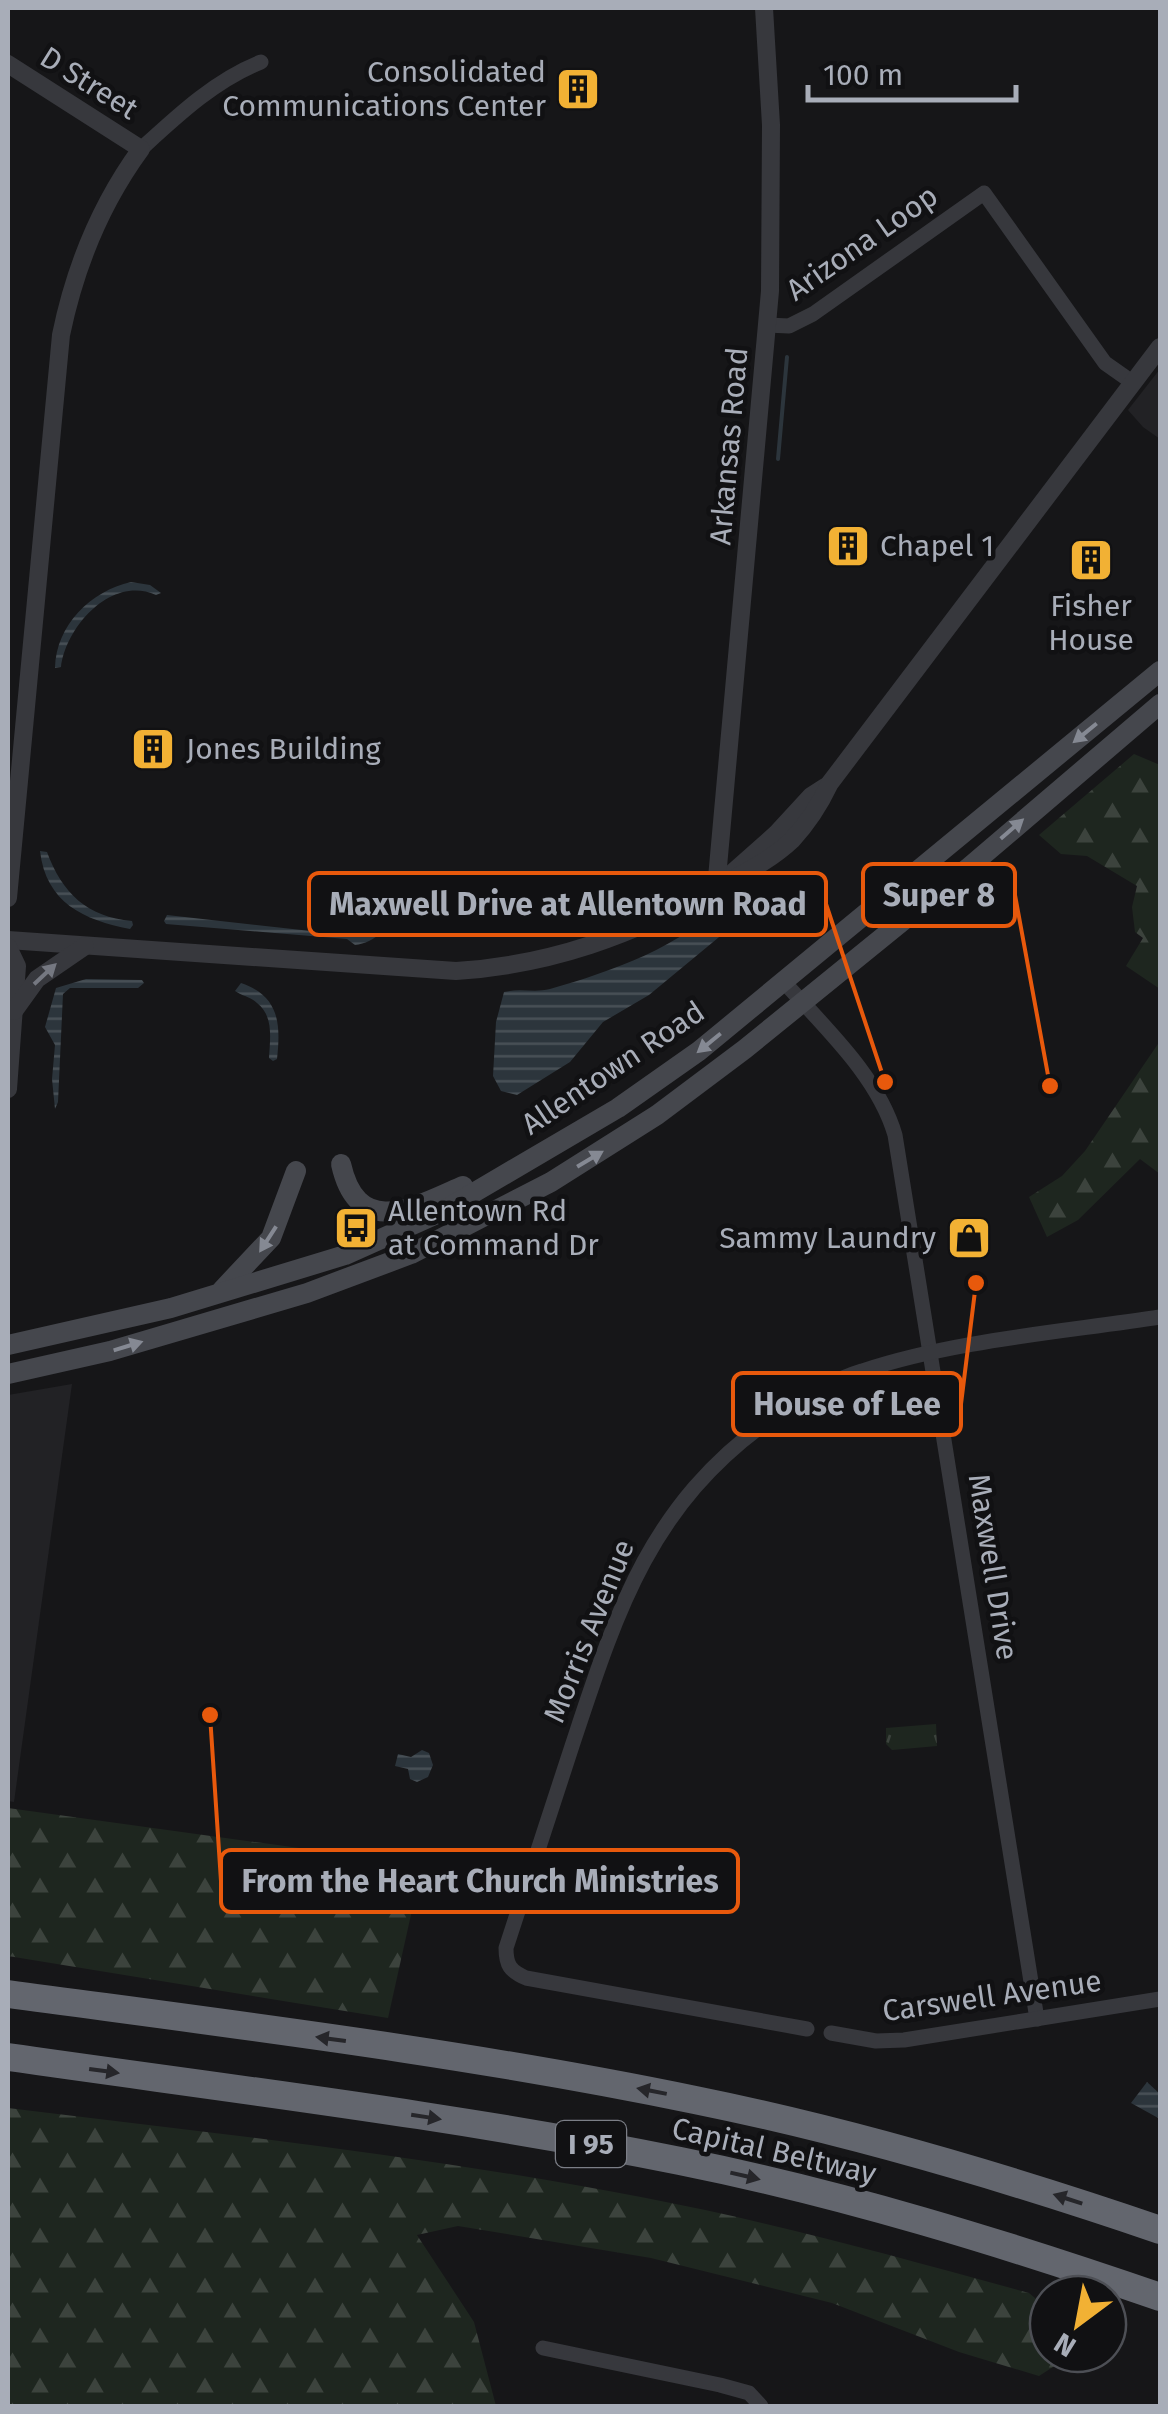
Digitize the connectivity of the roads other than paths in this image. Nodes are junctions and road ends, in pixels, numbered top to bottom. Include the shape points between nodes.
1 (764, 8) edge
2 (261, 62) dead end
3 (8, 64) edge
4 (141, 148) junction
5 (767, 325) junction
6 (1160, 347) edge
7 (1132, 382) junction
8 (1160, 670) edge
9 (1160, 704) edge
10 (12, 809) edge
11 (716, 889) junction
12 (8, 898) edge
13 (8, 944) edge
14 (85, 946) junction
15 (784, 982) junction
16 (803, 1003) junction
17 (14, 1011) junction
18 (8, 1089) edge
19 (539, 1155) junction
20 (341, 1164) dead end
21 (296, 1171) dead end
22 (218, 1294) junction
23 (1160, 1317) edge
24 (8, 1346) edge
25 (931, 1352) junction
26 (8, 1374) edge
27 (8, 1994) edge
28 (1160, 1999) edge
29 (1037, 2019) junction
30 (807, 2029) dead end
31 (831, 2033) dead end
32 (8, 2057) edge
33 (1160, 2230) edge
34 (1160, 2297) edge
35 (543, 2348) dead end
36 (761, 2406) edge

1 - 5 street, Arkansas Road
2 - 4 street via 184,110
3 - 4 street, D Street
4 - 10 street via 90,238 61,335
5 - 7 street, Arizona Loop via 789,326 813,314 984,193 1105,363
5 - 11 street, Arkansas Road
6 - 7 street
7 - 11 street via 830,783
8 -> 15 main road, Allentown Road
16 -> 9 main road, Allentown Road
10 - 12 street
11 - 14 street via 635,930 512,967 456,972
13 - 14 street
13 - 17 street via 17,966
17 -> 14 street via 37,980
15 - 16 street, Maxwell Drive
15 -> 19 main road, Allentown Road via 654,1083
16 - 25 street, Maxwell Drive via 891,1121
26 -> 16 main road, Allentown Road via 110,1352 307,1294 476,1224 613,1145
17 - 18 street
19 - 20 main road via 392,1214 364,1205
19 - 22 main road, Allentown Road via 441,1212 345,1255
21 -> 22 main road via 271,1238
22 - 24 main road, Allentown Road
23 - 25 street, Morris Avenue
25 - 29 street, Maxwell Drive
25 - 30 street, Morris Avenue via 858,1372 782,1411 714,1466 660,1532 599,1666 506,1948 508,1967 526,1978
33 -> 27 highway, Capital Beltway / I 95 via 886,2145 697,2100 448,2056
28 - 29 street, Carswell Avenue
29 - 31 street, Carswell Avenue via 884,2042
32 -> 34 highway, Capital Beltway / I 95 via 682,2161 972,2234
35 - 36 street via 720,2385 749,2393

